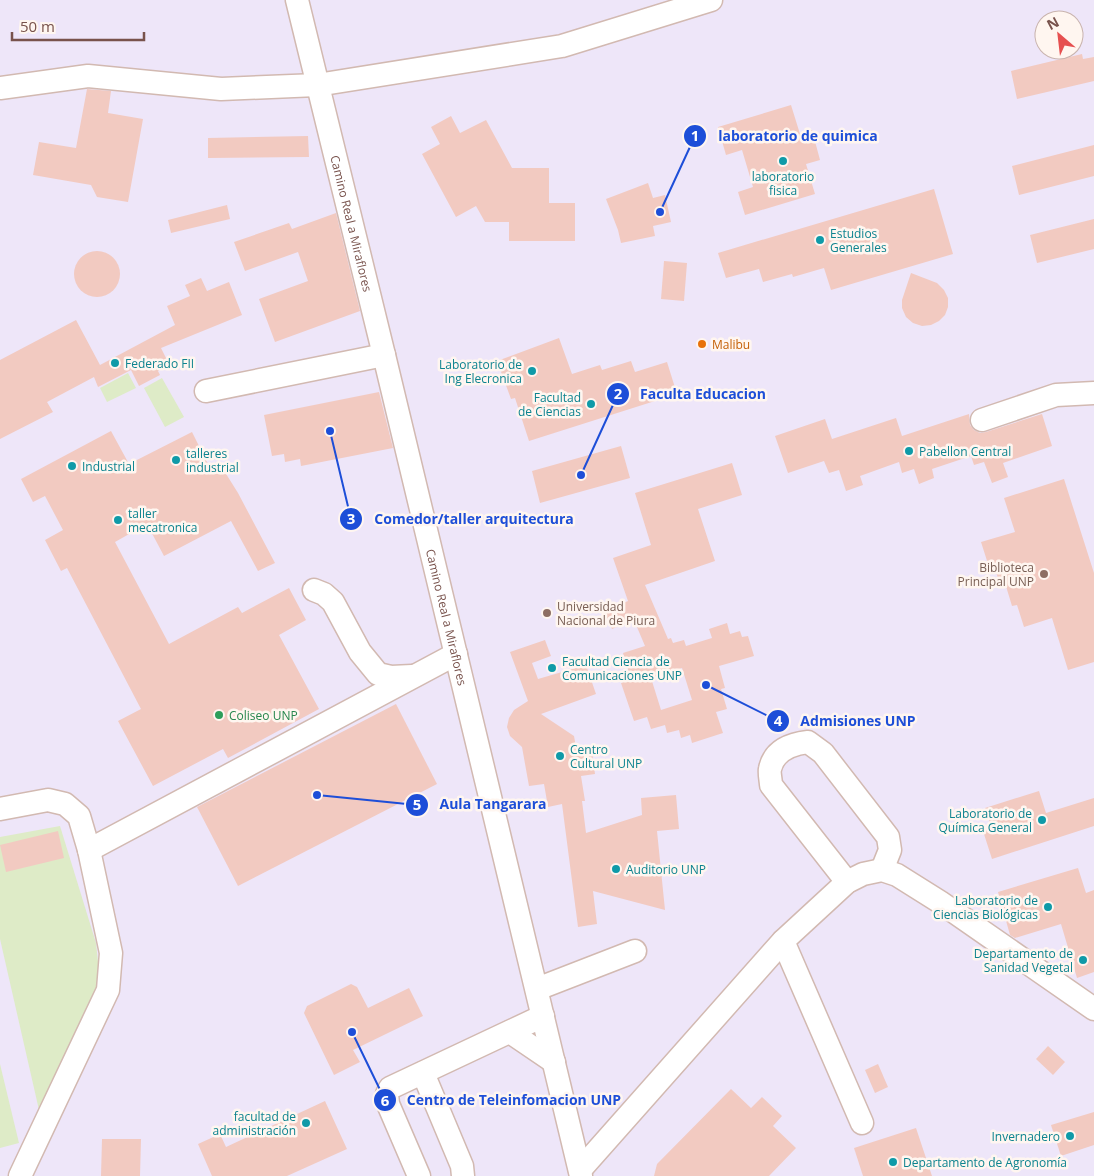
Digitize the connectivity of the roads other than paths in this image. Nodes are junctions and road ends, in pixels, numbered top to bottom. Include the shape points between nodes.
1 (297, 0) edge
2 (711, 0) edge
3 (317, 86) junction
4 (0, 88) edge
5 (384, 355) junction
6 (206, 391) dead end
7 (1094, 393) edge
8 (982, 420) dead end
9 (314, 590) dead end
10 (456, 654) junction
11 (416, 676) junction
12 (0, 809) edge
13 (89, 850) junction
14 (882, 870) junction
15 (846, 882) junction
16 (783, 941) junction
17 (635, 951) dead end
18 (537, 989) junction
19 (1094, 1009) edge
20 (543, 1016) junction
21 (510, 1032) junction
22 (554, 1062) junction
23 (423, 1073) junction
24 (862, 1123) dead end
25 (581, 1173) edge
26 (20, 1176) edge
27 (419, 1176) edge
28 (463, 1176) edge

1 - 3 lane, Camino Real a Miraflores
2 - 3 lane via 562,46
3 - 4 lane via 221,88 88,76
3 - 5 lane, Camino Real a Miraflores
5 - 6 lane
5 - 10 lane, Camino Real a Miraflores
7 - 8 lane via 1056,395
9 - 11 lane via 333,602 360,652 378,674
10 - 11 lane
10 - 18 lane, Camino Real a Miraflores
11 - 13 lane
12 - 13 lane via 48,800 65,804 78,816
13 - 26 lane via 111,953 108,990
14 - 15 lane
14 - 15 lane via 890,850 888,837 823,753 808,742 792,744 778,754 770,769 771,785
14 - 19 lane via 897,875 940,902
15 - 16 lane
16 - 24 lane
16 - 25 lane
17 - 18 lane
18 - 20 lane, Camino Real a Miraflores
20 - 21 lane
20 - 22 lane, Camino Real a Miraflores
21 - 22 lane
21 - 23 lane
22 - 25 lane, Camino Real a Miraflores
23 - 27 lane via 390,1088 386,1094
23 - 28 lane via 462,1166

